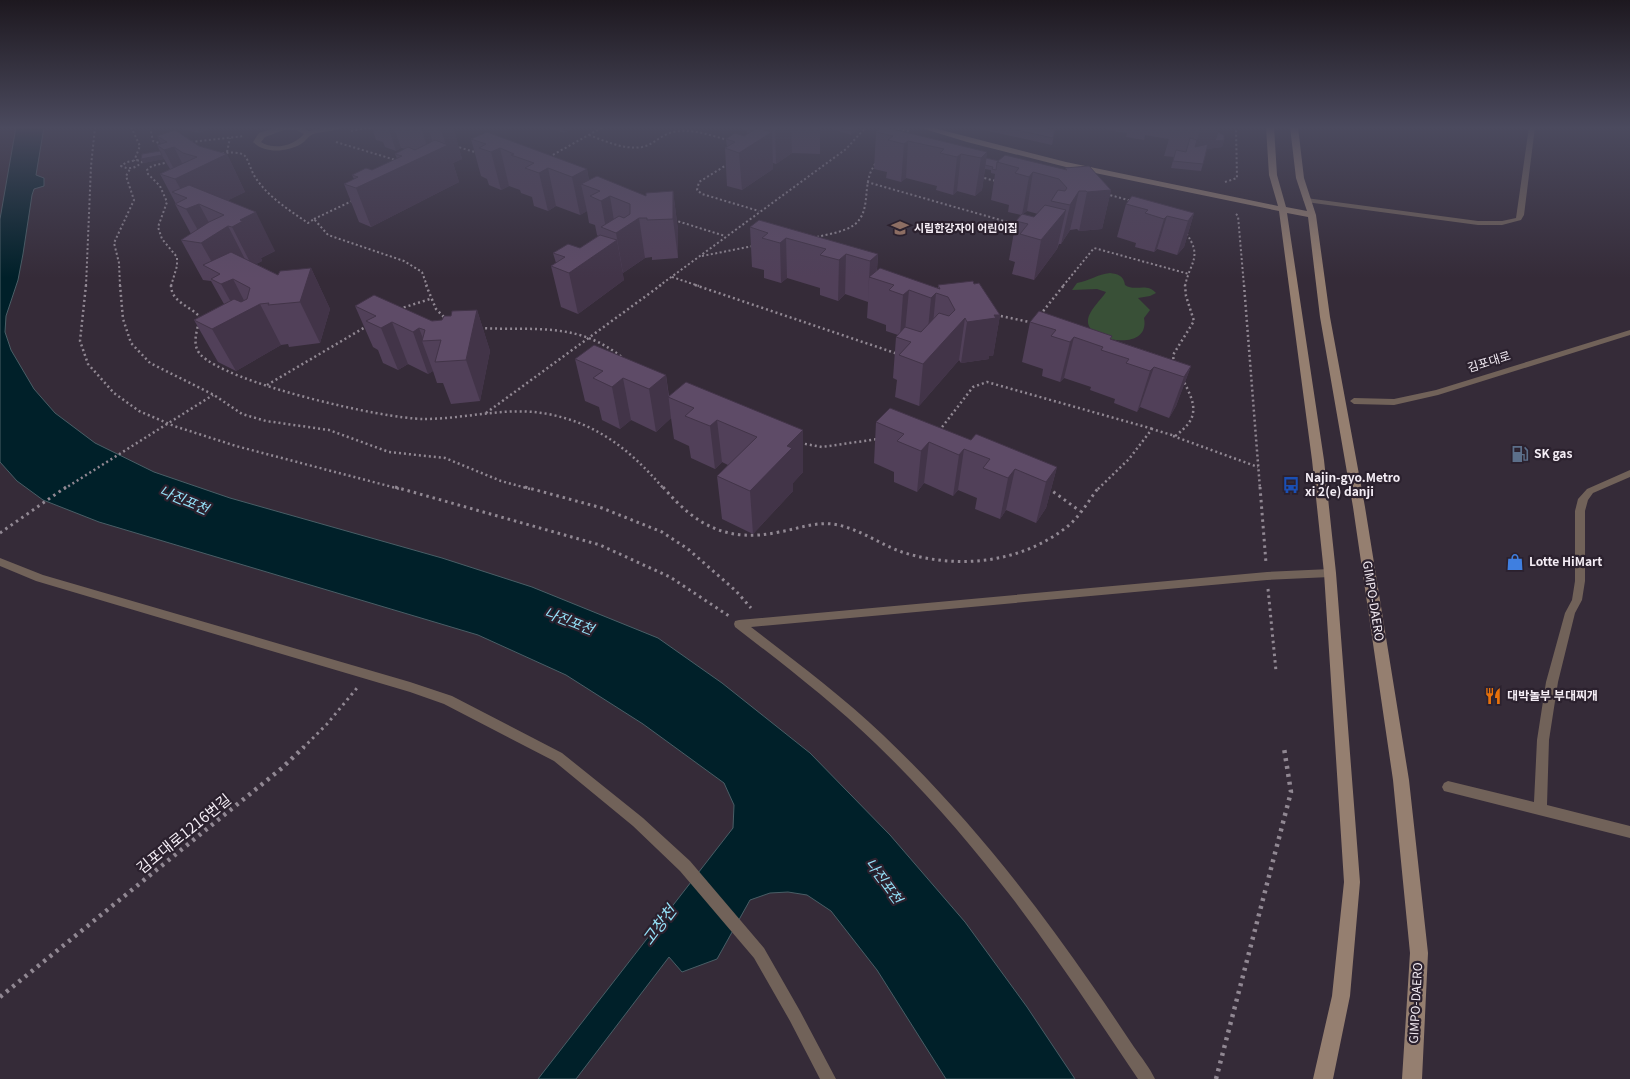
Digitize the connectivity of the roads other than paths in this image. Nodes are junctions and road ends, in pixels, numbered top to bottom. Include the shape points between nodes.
1 (1125, 177) edge
2 (1142, 177) edge
3 (1274, 177) edge
4 (1300, 177) edge
5 (1526, 177) edge
6 (1283, 208) junction
7 (1309, 209) junction
8 (1630, 332) edge
9 (1354, 401) dead end
10 (1630, 473) edge
11 (0, 562) edge
12 (1330, 573) junction
13 (1448, 787) dead end
14 (1540, 810) junction
15 (1630, 832) edge
16 (828, 1079) edge
17 (1148, 1079) edge
18 (1323, 1079) edge
19 (1412, 1079) edge

1 - 6 main road via 1203,195
2 - 6 main road
3 - 6 main road
4 - 7 main road, GIMPO-DAERO
5 - 7 lane via 1521,215 1514,221 1487,224
6 - 7 main road
6 - 12 main road via 1318,460
7 - 19 main road, GIMPO-DAERO via 1401,780 1418,953
8 - 9 lane, 김포대로 via 1431,394 1394,402
10 - 14 lane via 1596,488 1583,499 1580,511 1580,582 1552,682 1543,740
11 - 16 lane via 40,578 448,700 558,757 686,866 745,936 796,1016
12 - 17 lane via 739,624 825,691 896,756 960,824 1034,917
12 - 18 main road via 1352,882 1341,996
13 - 14 lane
14 - 15 lane

